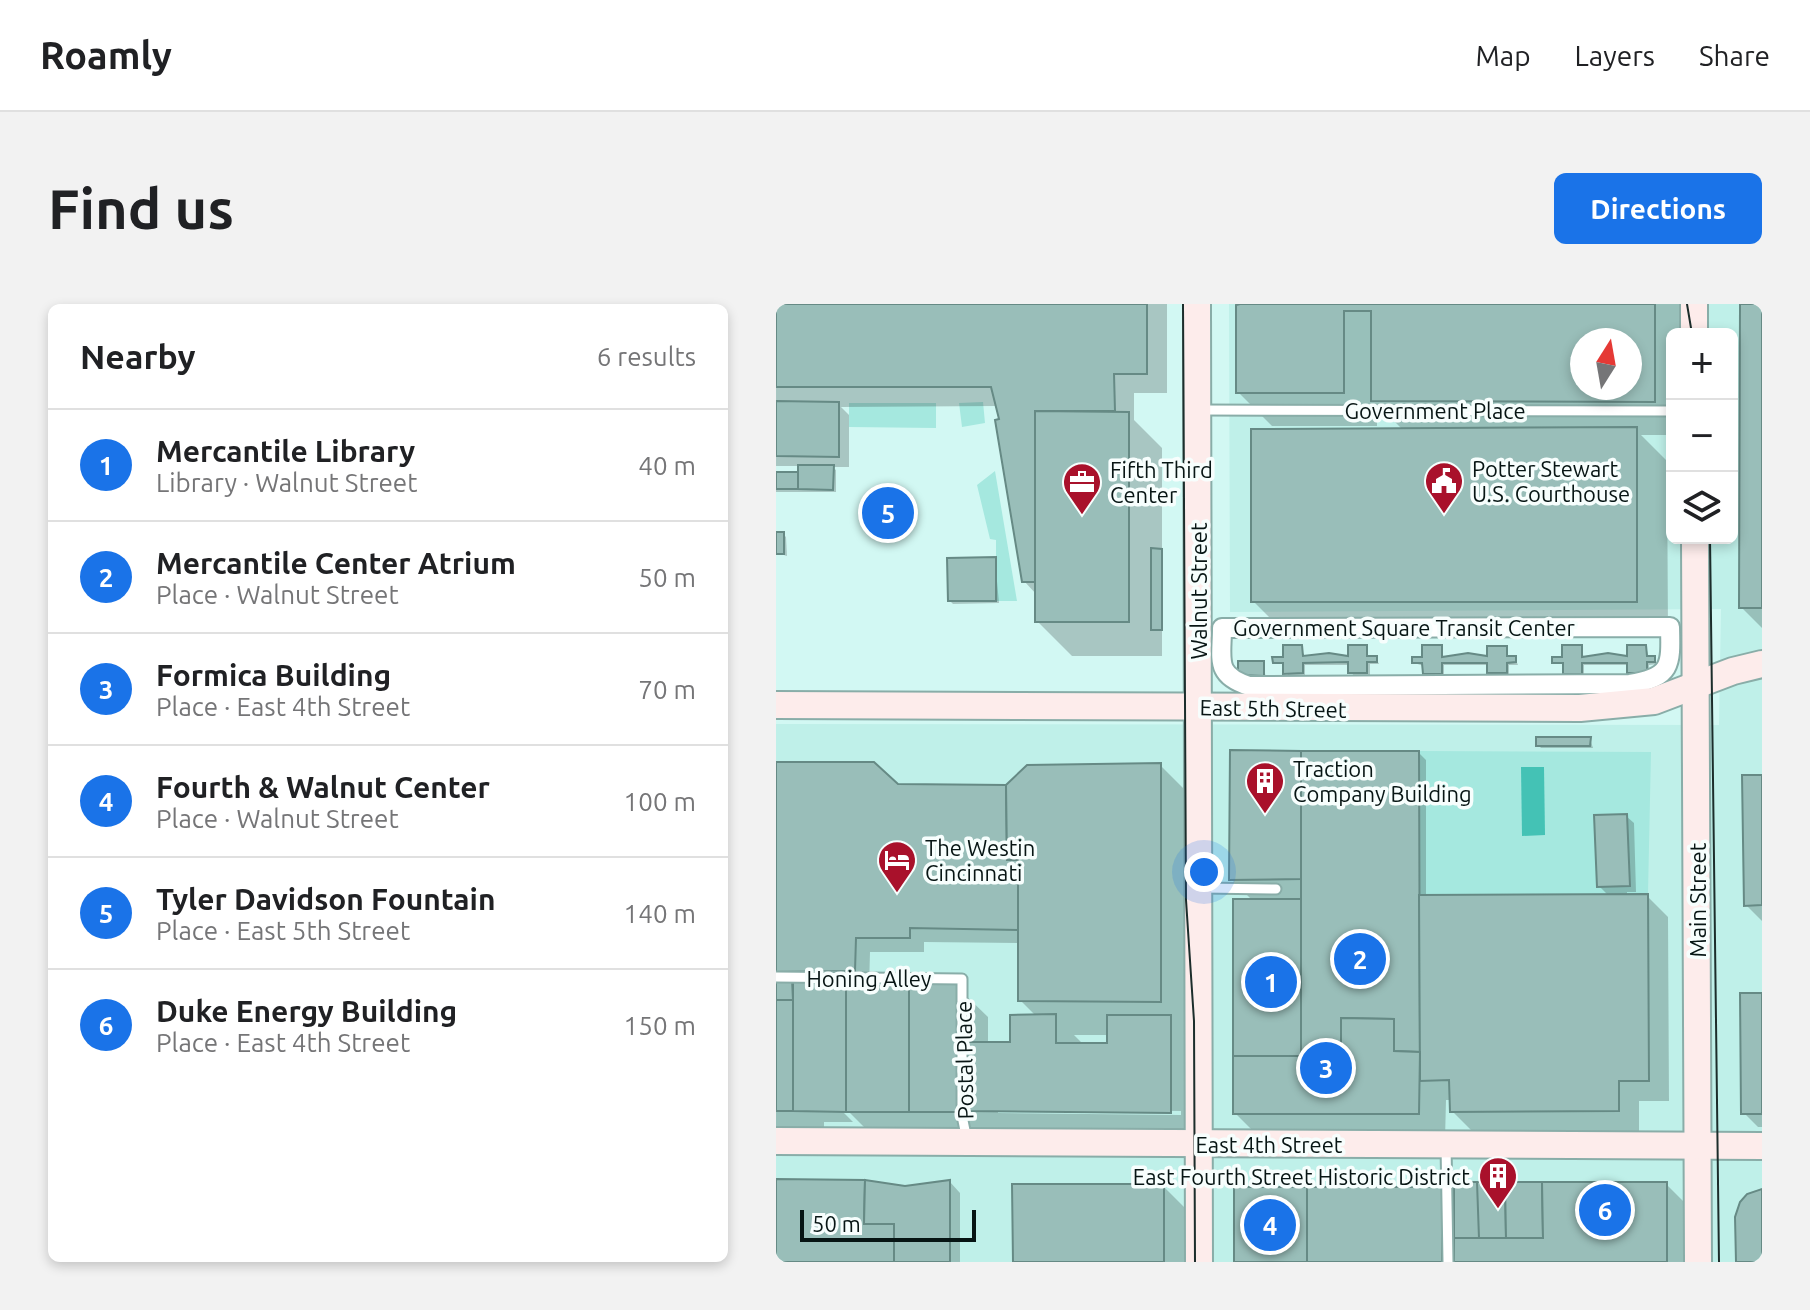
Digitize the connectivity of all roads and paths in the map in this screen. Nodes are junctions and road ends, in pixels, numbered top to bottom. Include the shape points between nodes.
1 (1197, 304) edge
2 (1694, 304) edge
3 (1694, 328) edge
4 (1198, 410) junction
5 (1666, 411) edge
6 (1695, 544) edge
7 (1670, 627) junction
8 (1696, 627) junction
9 (1210, 628) junction
10 (1762, 664) edge
11 (1697, 685) junction
12 (776, 705) edge
13 (1198, 708) junction
14 (1199, 888) junction
15 (1276, 889) dead end
16 (776, 977) edge
17 (962, 979) joint
18 (967, 1140) junction
19 (776, 1141) edge
20 (1199, 1143) junction
21 (1446, 1145) junction
22 (1697, 1146) junction
23 (1762, 1146) edge
24 (1199, 1262) edge
25 (1448, 1262) edge
26 (1698, 1262) edge

1 - 4 street, Walnut Street
2 - 3 street
4 - 5 lane, Government Place
4 - 9 street, Walnut Street
6 - 8 street, Main Street
7 - 8 lane
7 - 9 lane
7 - 9 street, Government Square Transit Center via 1667,669 1651,680 1630,684 1264,686 1231,680 1222,669
8 - 11 street, Main Street
9 - 13 street, Walnut Street
10 - 11 street, East 5th Street
11 - 13 street, East 5th Street via 1654,701 1595,708
11 - 22 street, Main Street
12 - 13 street, East 5th Street
13 - 14 street, Walnut Street
14 - 15 lane
14 - 20 street, Walnut Street
16 - 17 lane, Honing Alley
17 - 18 lane, Postal Place via 962,1116
18 - 19 street, East 4th Street
18 - 20 street, East 4th Street
20 - 21 street, East 4th Street
20 - 24 street, Walnut Street
21 - 22 street, East 4th Street
21 - 25 lane
22 - 23 street, East 4th Street
22 - 26 street, Main Street

